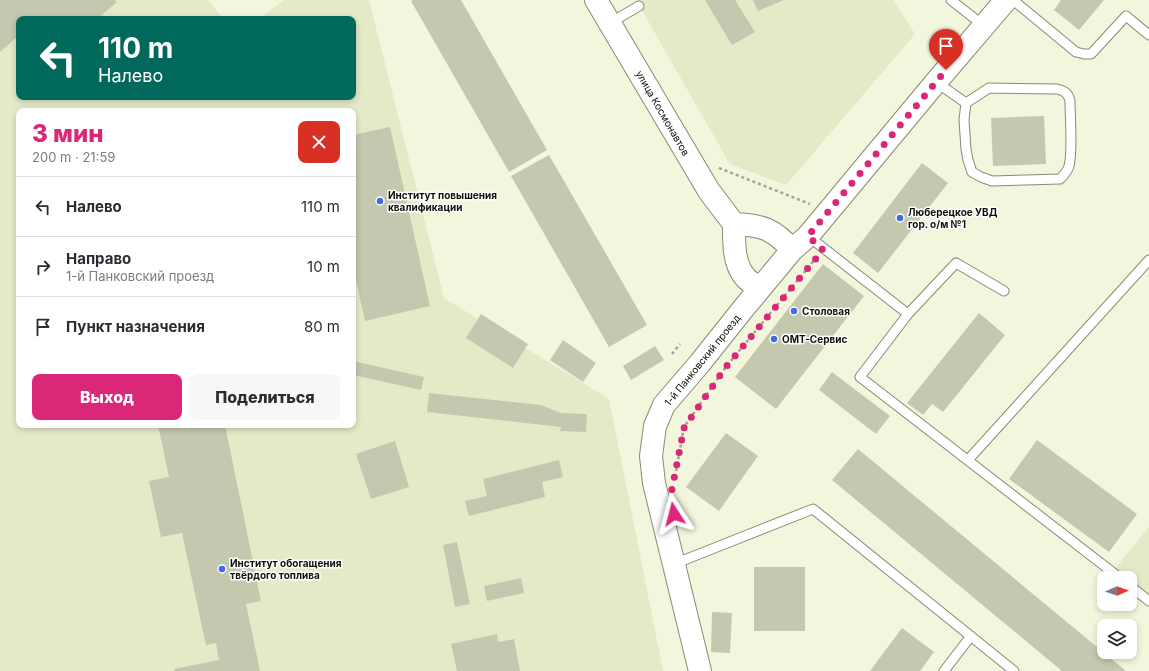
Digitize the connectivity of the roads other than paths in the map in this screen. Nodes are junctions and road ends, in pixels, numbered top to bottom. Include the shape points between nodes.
1 (596, 0) edge
2 (951, 0) edge
3 (1006, 0) edge
4 (1013, 0) edge
5 (639, 6) dead end
6 (610, 23) junction
7 (984, 26) junction
8 (1149, 35) edge
9 (936, 82) junction
10 (966, 103) junction
11 (734, 224) junction
12 (808, 246) junction
13 (1149, 260) edge
14 (760, 288) junction
15 (1004, 292) dead end
16 (908, 314) junction
17 (968, 460) junction
18 (674, 564) junction
19 (1111, 571) edge
20 (1137, 592) edge
21 (1149, 601) edge
22 (971, 636) junction
23 (700, 671) edge
24 (944, 671) edge
25 (1014, 671) edge

1 - 6 street, улица Космонавтов
2 - 7 lane
3 - 7 street, 1-й Панковский проезд
4 - 8 lane via 1076,52 1091,54 1126,16
5 - 6 lane
6 - 11 street, улица Космонавтов via 708,191
7 - 9 street, 1-й Панковский проезд
9 - 10 lane
9 - 12 street, 1-й Панковский проезд
10 - 10 lane via 966,148 972,172 992,181 1060,179 1065,175 1071,158 1070,102 1064,91 989,88
11 - 12 street via 769,229 784,241
11 - 14 street via 735,250 741,271
12 - 14 street, 1-й Панковский проезд
12 - 16 lane
13 - 17 lane
14 - 18 street, 1-й Панковский проезд via 664,405 655,426 651,456 654,484
15 - 16 lane via 956,263
16 - 17 lane via 860,377
17 - 19 lane
18 - 22 lane via 813,509
18 - 23 street, 1-й Панковский проезд
20 - 21 lane
22 - 24 lane
22 - 25 lane

